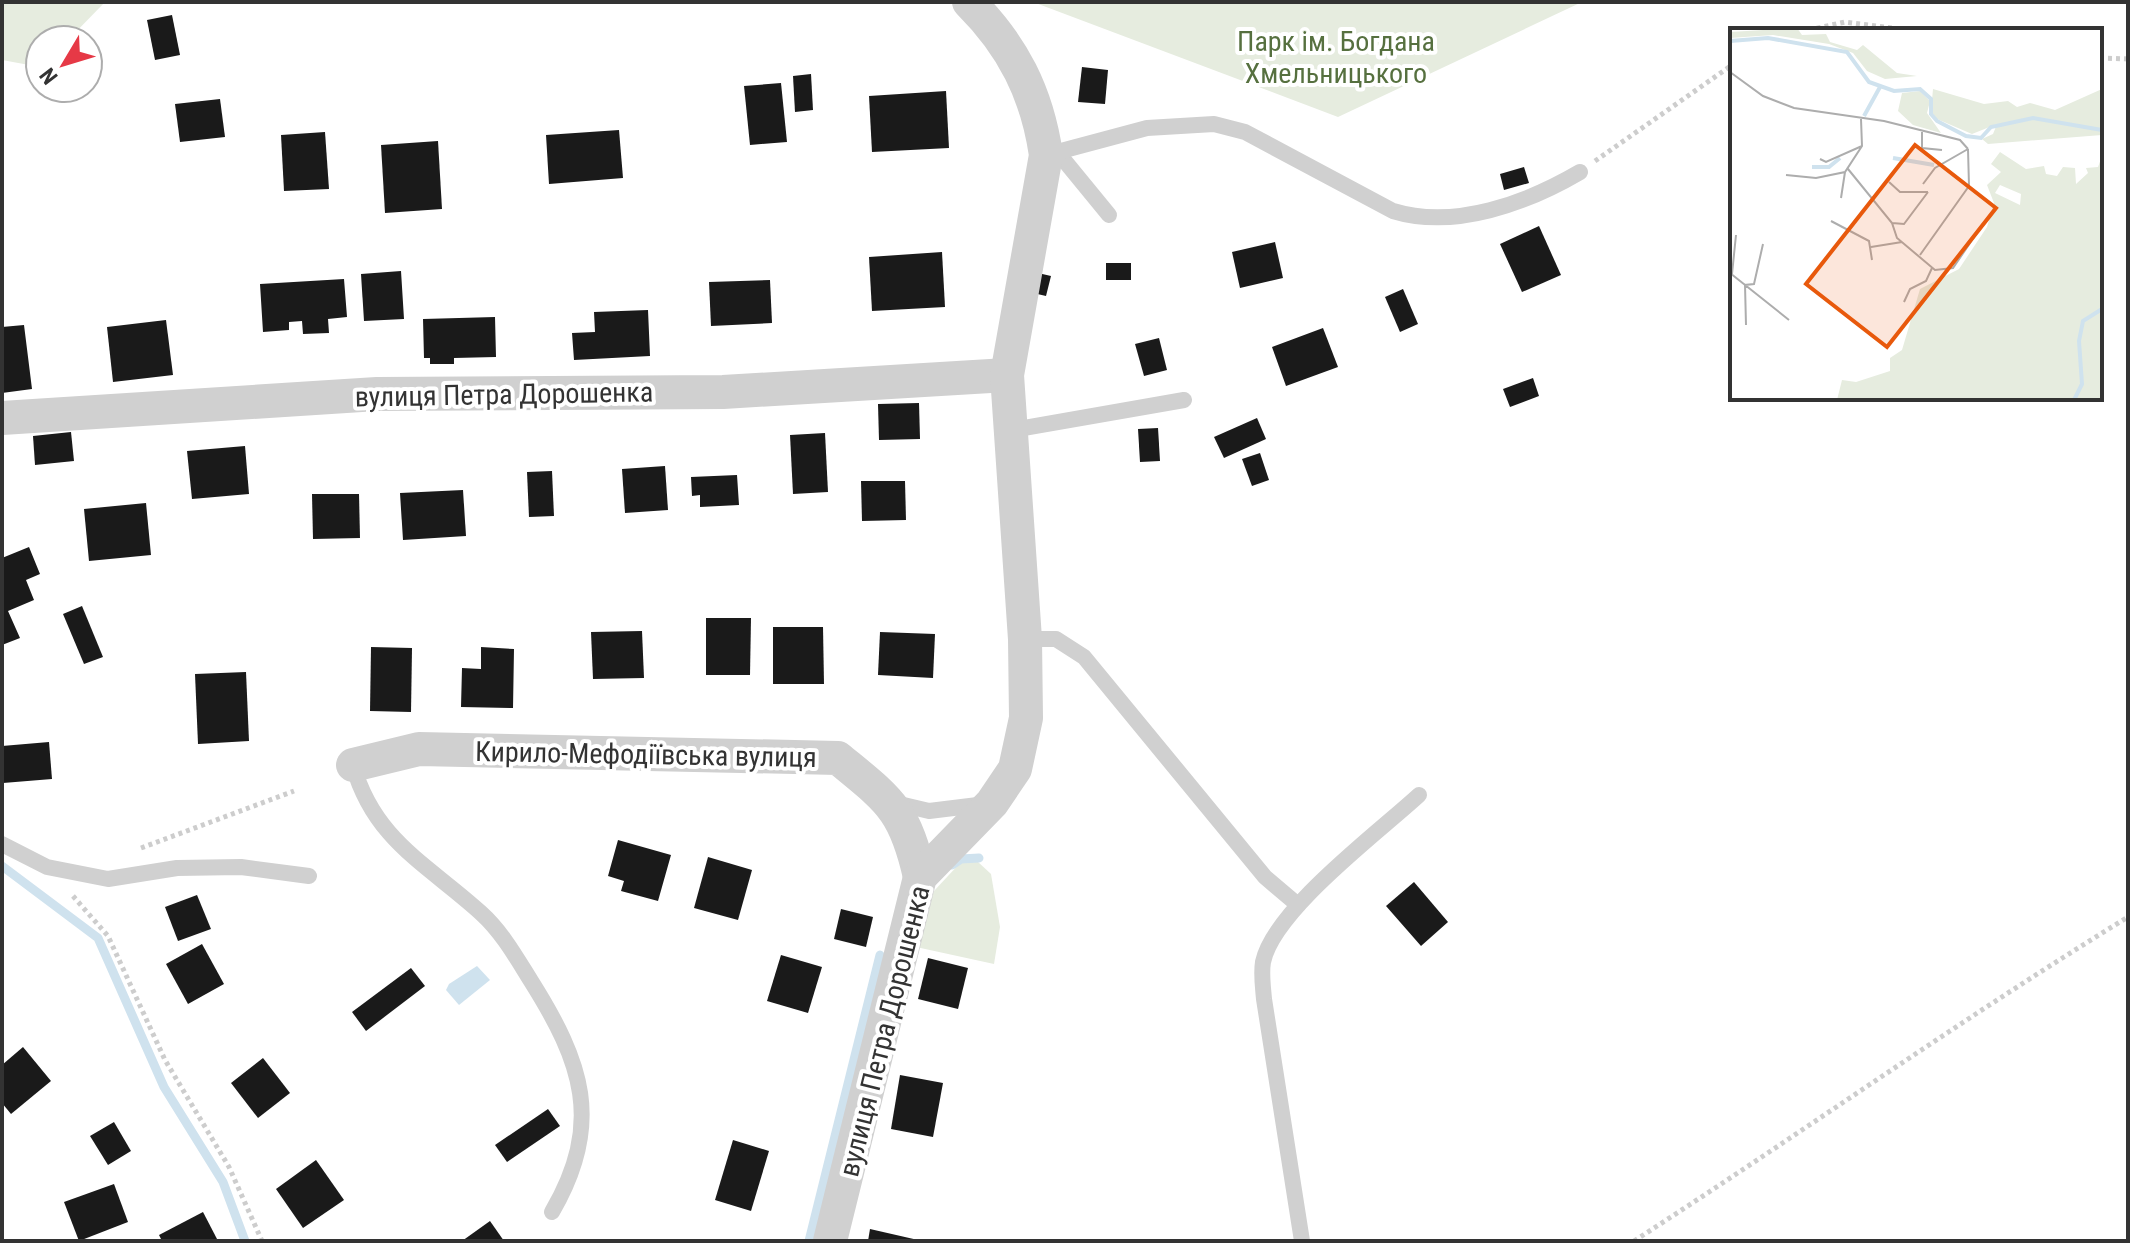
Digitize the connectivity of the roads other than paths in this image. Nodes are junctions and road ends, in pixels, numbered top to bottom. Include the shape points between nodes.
1 (969, 2) edge
2 (1052, 154) junction
3 (1580, 172) road end
4 (1109, 215) dead end
5 (1007, 375) junction
6 (1184, 400) dead end
7 (2, 418) edge
8 (1012, 430) junction
9 (1025, 639) junction
10 (353, 765) joint
11 (1419, 795) dead end
12 (891, 802) junction
13 (992, 803) junction
14 (2, 844) edge
15 (309, 876) dead end
16 (920, 877) junction
17 (1298, 905) junction
18 (552, 1212) dead end
19 (830, 1241) edge
20 (1302, 1241) edge

1 - 2 street, вулиця Петра Дорошенка via 1012,53 1030,84
2 - 3 lane via 1147,128 1214,124 1245,132 1408,216 1494,209 1531,198
2 - 4 lane
2 - 5 street, вулиця Петра Дорошенка
5 - 7 street, вулиця Петра Дорошенка via 723,392 377,394
5 - 8 street, вулиця Петра Дорошенка
6 - 8 lane
8 - 9 street, вулиця Петра Дорошенка
9 - 13 street, вулиця Петра Дорошенка via 1026,718 1015,769
9 - 17 lane via 1056,639 1084,657 1265,877
10 - 12 street, Кирило-Мефодіївська вулиця via 419,749 838,758
10 - 18 lane via 362,798 377,820 503,936 562,1030 582,1087 569,1182
11 - 17 lane
12 - 13 lane via 929,811
12 - 16 street, Кирило-Мефодіївська вулиця via 912,839
13 - 16 street, вулиця Петра Дорошенка
14 - 15 lane via 47,867 108,879 177,868 241,867
16 - 19 street, вулиця Петра Дорошенка
17 - 20 lane via 1269,945 1262,976

